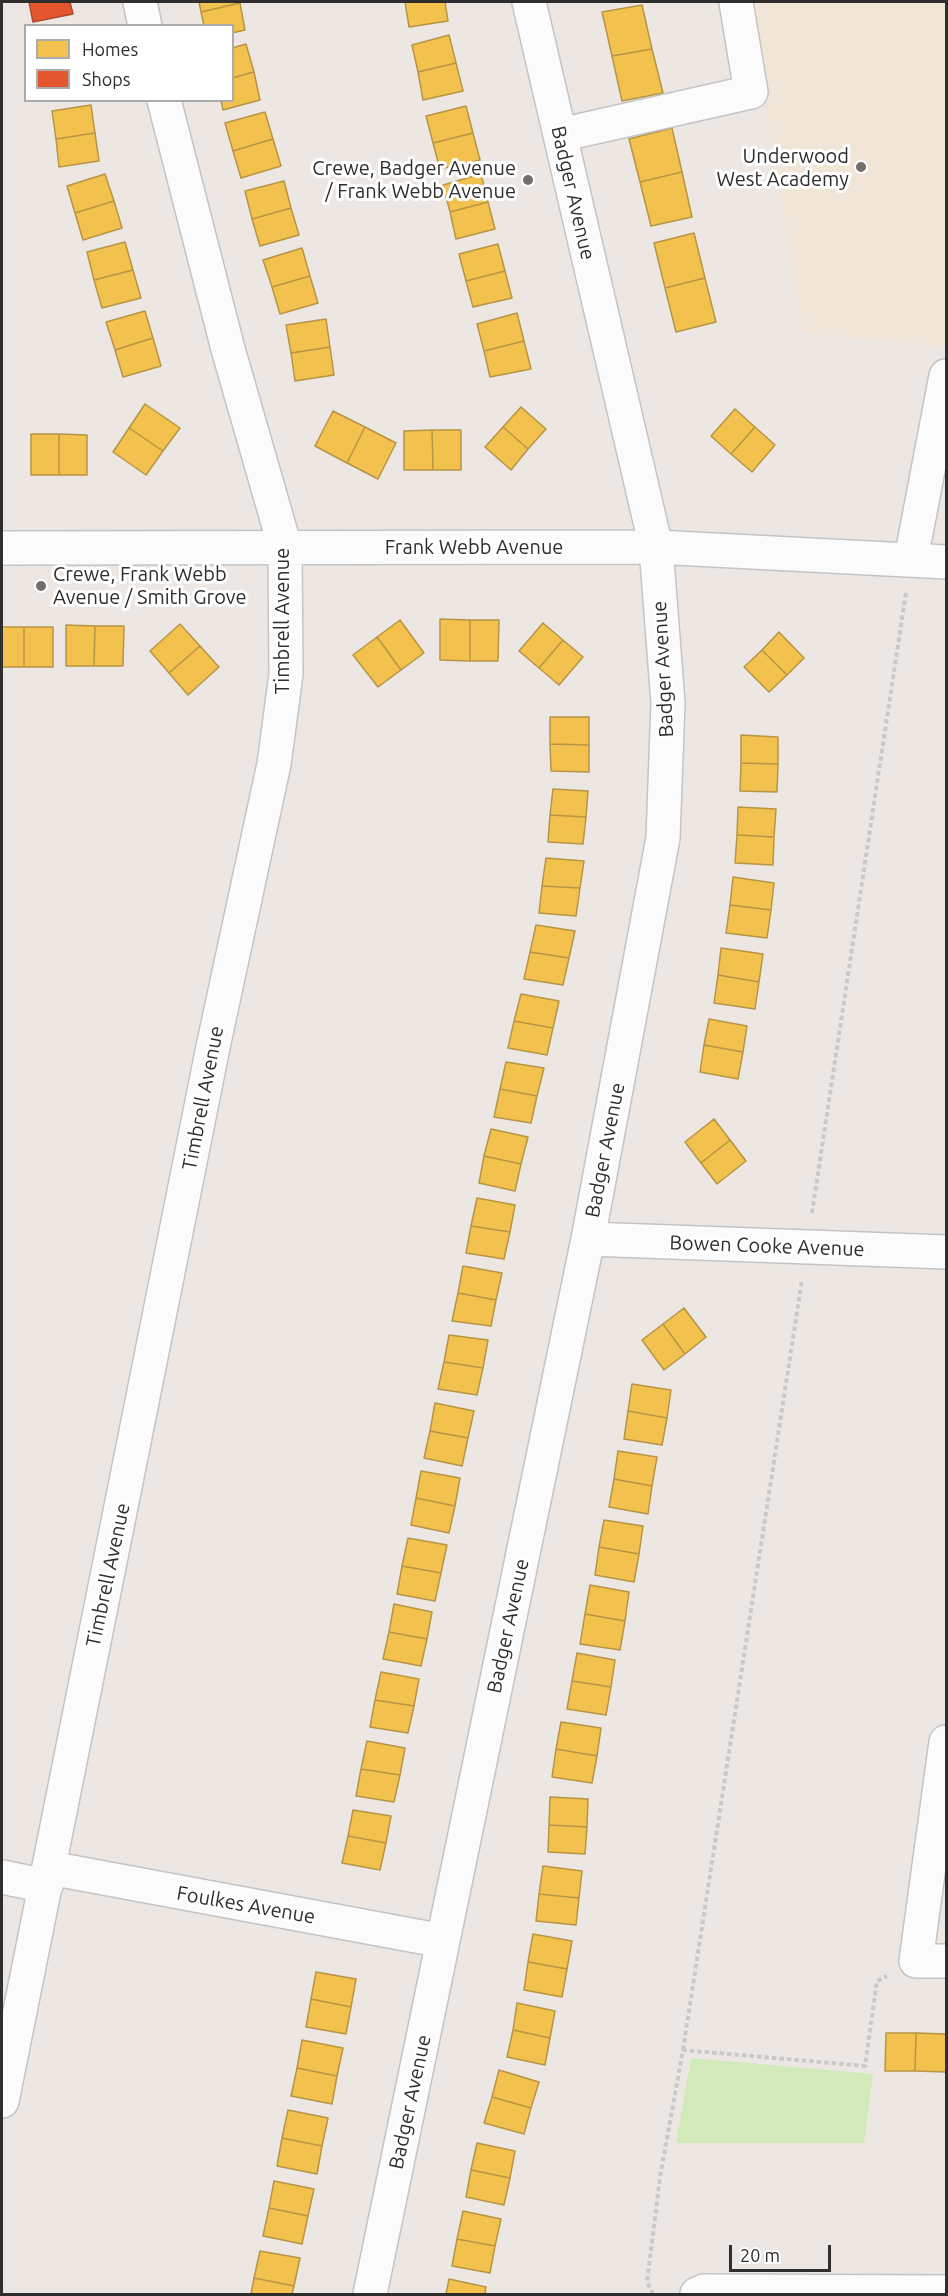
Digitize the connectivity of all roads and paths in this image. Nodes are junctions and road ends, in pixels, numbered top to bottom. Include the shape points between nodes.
1 (140, 2) edge
2 (529, 2) edge
3 (736, 2) edge
4 (146, 24) edge
5 (165, 102) edge
6 (560, 135) junction
7 (946, 376) edge
8 (656, 546) junction
9 (285, 547) junction
10 (2, 548) edge
11 (911, 559) junction
12 (946, 562) edge
13 (588, 1239) junction
14 (807, 1248) junction
15 (946, 1252) edge
16 (946, 1742) edge
17 (2, 1877) edge
18 (48, 1877) junction
19 (443, 1941) junction
20 (931, 1961) edge
21 (877, 1981) dead end
22 (683, 2050) junction
23 (2, 2100) edge
24 (946, 2292) edge
25 (370, 2295) edge
26 (653, 2295) edge
27 (697, 2295) edge

1 - 4 street
2 - 6 street, Badger Avenue
3 - 6 street via 751,92
5 - 9 street, Timbrell Avenue via 228,349
6 - 8 street, Badger Avenue
7 - 11 street
8 - 9 street, Frank Webb Avenue
8 - 11 street, Frank Webb Avenue
8 - 13 street, Badger Avenue via 668,702 663,838
9 - 10 street, Frank Webb Avenue
9 - 18 street, Timbrell Avenue via 286,674 274,764 213,1047
11 - 12 street, Frank Webb Avenue
11 - 14 path
13 - 14 street, Bowen Cooke Avenue
13 - 19 street, Badger Avenue
14 - 15 street, Bowen Cooke Avenue
14 - 22 path
16 - 20 street
17 - 18 street, Foulkes Avenue
18 - 19 street, Foulkes Avenue
18 - 23 street, Timbrell Avenue
19 - 25 street, Badger Avenue
21 - 22 path via 865,2066
22 - 26 path via 648,2271 647,2282
24 - 27 street via 704,2291

